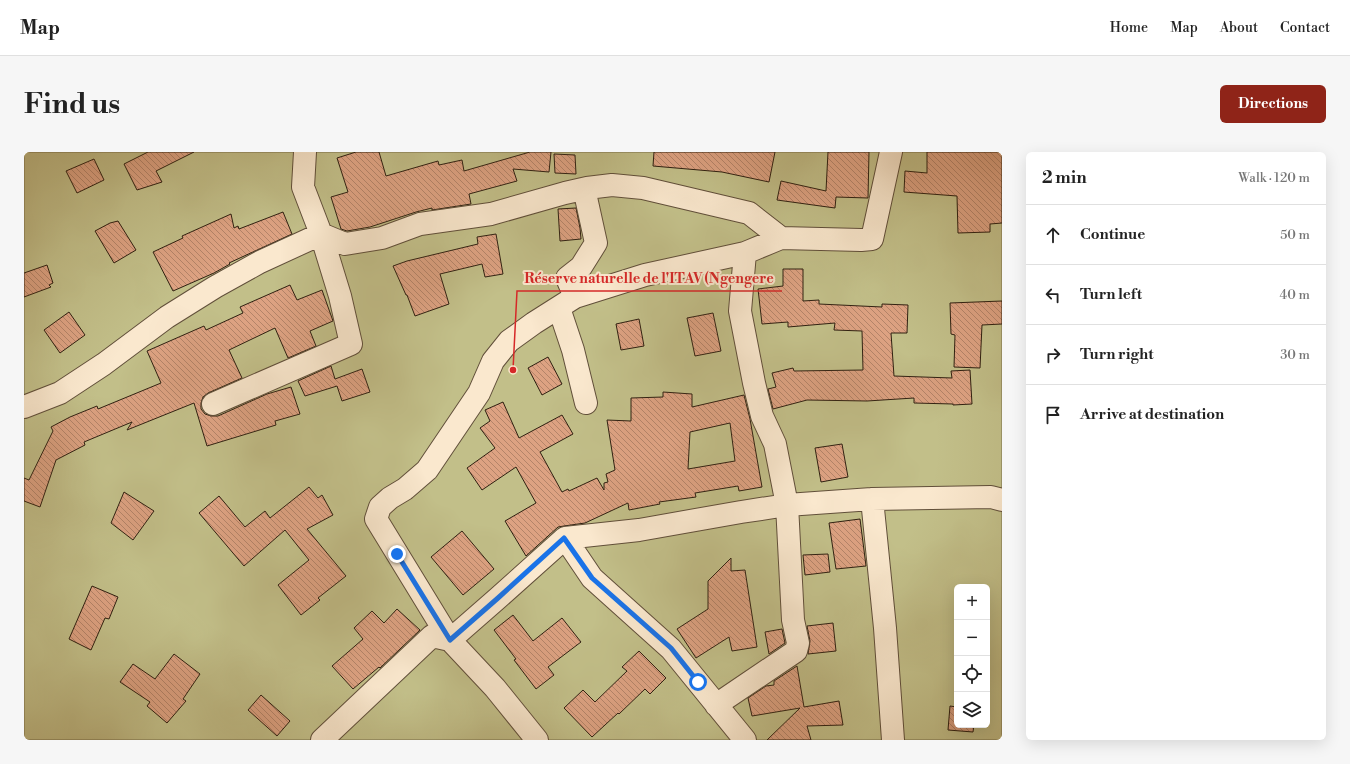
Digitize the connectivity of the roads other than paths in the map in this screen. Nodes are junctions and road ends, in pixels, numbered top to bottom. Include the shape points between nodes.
1 (305, 152) edge
2 (892, 152) edge
3 (587, 188) junction
4 (321, 234) junction
5 (781, 238) junction
6 (745, 253) junction
7 (567, 303) junction
8 (586, 403) dead end
9 (213, 404) dead end
10 (24, 407) edge
11 (872, 499) junction
12 (1002, 500) edge
13 (787, 505) junction
14 (564, 538) junction
15 (450, 640) junction
16 (716, 705) junction
17 (322, 740) edge
18 (537, 740) edge
19 (745, 740) edge
20 (893, 740) edge

1 - 4 street via 303,187
2 - 5 street via 872,239
3 - 4 street via 491,214 420,224 382,238 345,244
3 - 5 street via 612,185 643,188 749,213
3 - 7 street via 585,193 596,243 581,267 567,278
4 - 9 street via 340,296 351,344
4 - 10 street via 260,262 215,287 60,393
5 - 6 street
6 - 7 street via 645,275
6 - 13 street via 740,311 757,396 762,416 775,444
7 - 8 street via 573,350
7 - 15 street via 509,340 493,361 479,393 427,470 380,506 376,520
11 - 12 street via 991,497
11 - 13 street
11 - 20 street
13 - 14 street via 639,530
13 - 16 street via 793,620 798,643 796,651
14 - 15 street
14 - 16 street via 592,578 671,648
15 - 17 street via 432,636
15 - 18 street via 495,688
16 - 19 street

